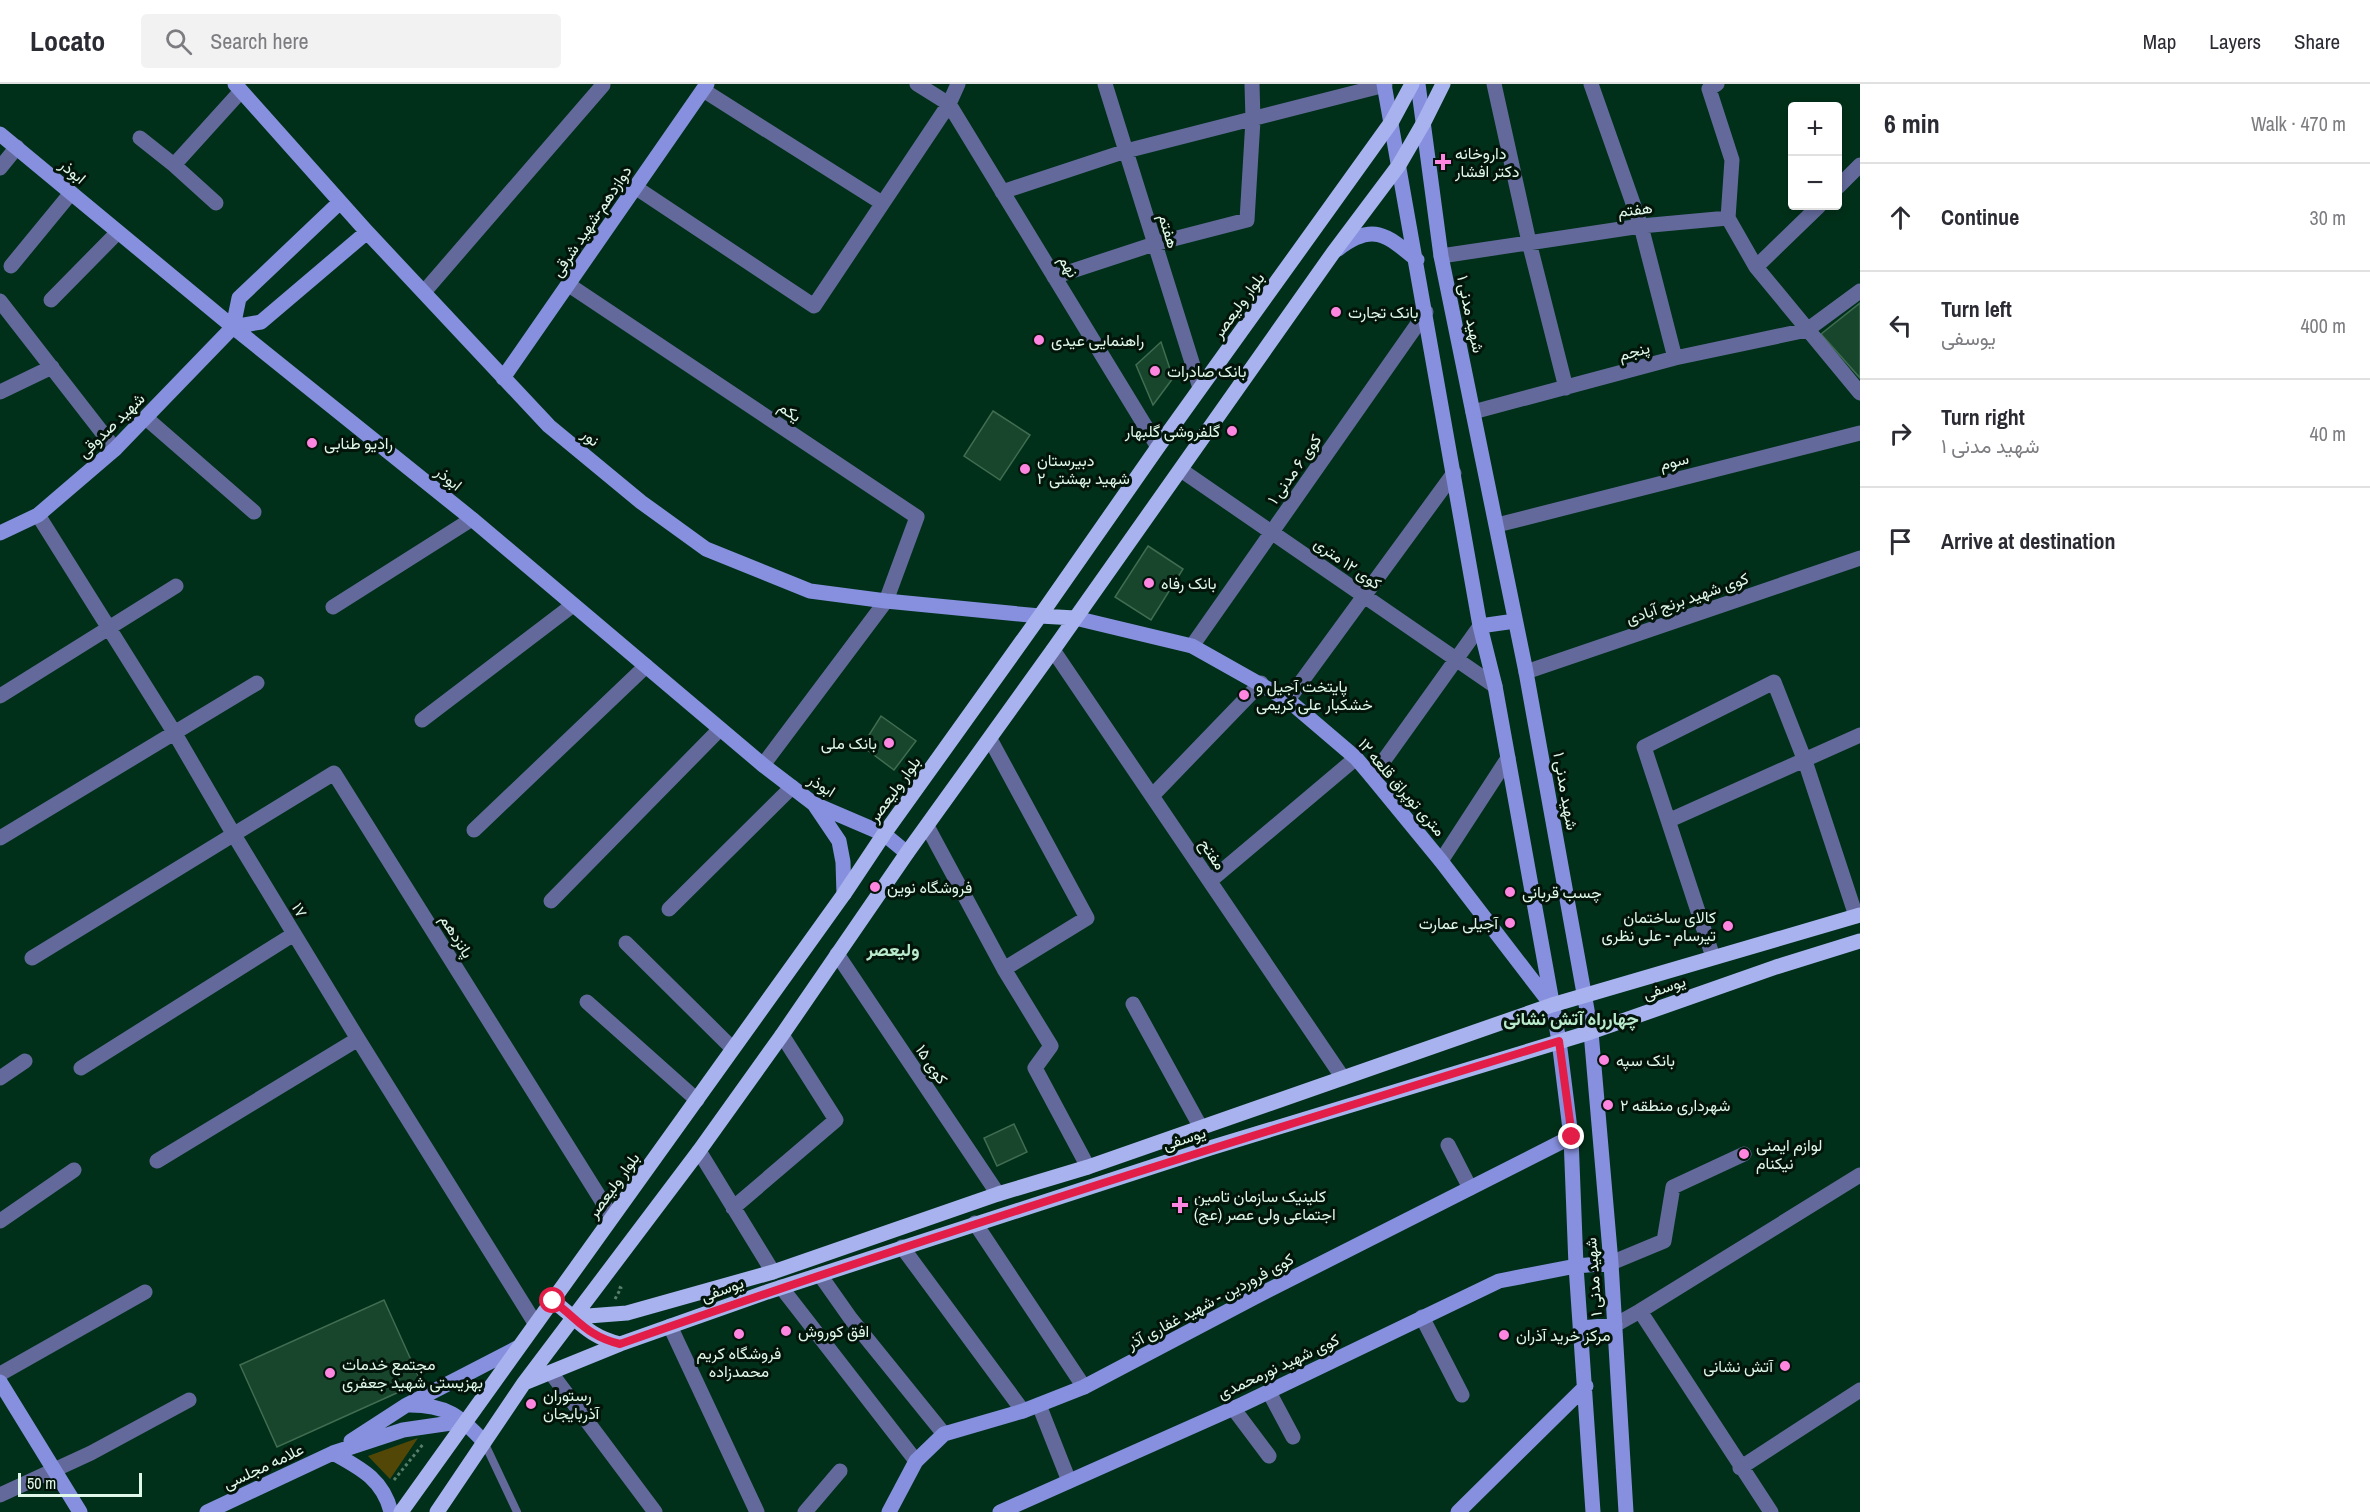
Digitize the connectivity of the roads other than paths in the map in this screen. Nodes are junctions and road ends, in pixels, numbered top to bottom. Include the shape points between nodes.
1 (917, 84) edge
2 (958, 84) edge
3 (1106, 84) edge
4 (1252, 84) edge
5 (1412, 84) edge
6 (1418, 84) edge
7 (1443, 84) edge
8 (1494, 84) edge
9 (1591, 84) edge
10 (1717, 84) edge
11 (603, 85) edge
12 (1384, 85) edge
13 (705, 87) edge
14 (238, 88) edge
15 (949, 104) junction
16 (1253, 120) junction
17 (1392, 121) junction
18 (1424, 122) junction
19 (0, 134) edge
20 (140, 138) dead end
21 (17, 147) junction
22 (1126, 151) junction
23 (174, 165) junction
24 (1399, 165) junction
25 (1860, 165) edge
26 (0, 168) edge
27 (1842, 183) edge
28 (635, 187) junction
29 (1002, 192) junction
30 (71, 193) junction
31 (340, 202) junction
32 (216, 203) dead end
33 (882, 203) junction
34 (1815, 210) edge
35 (1728, 218) junction
36 (1641, 226) junction
37 (118, 232) junction
38 (367, 232) junction
39 (1529, 242) junction
40 (1154, 244) junction
41 (1333, 253) junction
42 (1441, 256) junction
43 (1417, 260) junction
44 (11, 266) dead end
45 (1756, 267) junction
46 (1054, 277) junction
47 (569, 285) junction
48 (1860, 291) edge
49 (424, 292) junction
50 (51, 300) dead end
51 (0, 301) edge
52 (1426, 312) junction
53 (233, 327) junction
54 (1806, 330) junction
55 (1675, 358) junction
56 (52, 367) junction
57 (503, 378) junction
58 (1200, 388) junction
59 (1566, 388) junction
60 (0, 392) edge
61 (1860, 393) edge
62 (1473, 412) junction
63 (146, 418) junction
64 (1860, 433) edge
65 (1158, 447) junction
66 (116, 449) junction
67 (1181, 470) junction
68 (1454, 473) junction
69 (254, 512) dead end
70 (38, 515) junction
71 (472, 519) junction
72 (1497, 525) junction
73 (0, 532) edge
74 (1272, 532) junction
75 (1860, 558) edge
76 (176, 586) dead end
77 (1364, 596) junction
78 (886, 601) junction
79 (573, 604) junction
80 (333, 607) dead end
81 (1040, 616) junction
82 (1075, 618) junction
83 (1515, 621) junction
84 (1480, 626) junction
85 (109, 627) junction
86 (1192, 646) junction
87 (1053, 650) junction
88 (1456, 659) junction
89 (646, 666) junction
90 (1526, 672) junction
91 (257, 683) dead end
92 (1260, 683) junction
93 (1495, 686) junction
94 (0, 696) edge
95 (1288, 700) junction
96 (422, 720) dead end
97 (720, 729) junction
98 (174, 732) junction
99 (1860, 735) edge
100 (990, 739) junction
101 (1356, 758) junction
102 (1508, 758) junction
103 (1805, 761) junction
104 (763, 765) junction
105 (1372, 777) junction
106 (792, 787) junction
107 (1152, 796) junction
108 (814, 804) junction
109 (1670, 820) junction
110 (927, 826) junction
111 (474, 830) dead end
112 (884, 834) junction
113 (234, 835) junction
114 (0, 838) edge
115 (907, 853) junction
116 (1441, 861) junction
117 (1210, 881) junction
118 (844, 894) junction
119 (551, 901) dead end
120 (669, 909) dead end
121 (1858, 915) edge
122 (294, 933) junction
123 (1769, 941) junction
124 (1860, 941) edge
125 (626, 943) dead end
126 (837, 954) junction
127 (1713, 957) junction
128 (32, 958) dead end
129 (1776, 967) junction
130 (1004, 969) junction
131 (1583, 996) junction
132 (588, 1002) dead end
133 (1133, 1004) dead end
134 (1552, 1005) junction
135 (1591, 1032) junction
136 (782, 1035) junction
137 (358, 1038) junction
138 (1559, 1041) junction
139 (732, 1048) junction
140 (26, 1061) dead end
141 (81, 1068) dead end
142 (0, 1078) edge
143 (1343, 1078) junction
144 (697, 1100) junction
145 (1200, 1126) junction
146 (1572, 1137) junction
147 (1448, 1144) dead end
148 (1210, 1148) junction
149 (699, 1151) junction
150 (1744, 1154) dead end
151 (157, 1161) dead end
152 (1088, 1167) junction
153 (74, 1170) dead end
154 (1860, 1175) edge
155 (1470, 1188) junction
156 (998, 1194) junction
157 (733, 1208) junction
158 (612, 1217) junction
159 (0, 1221) edge
160 (975, 1223) junction
161 (902, 1247) junction
162 (1611, 1263) junction
163 (1576, 1266) junction
164 (773, 1272) junction
165 (820, 1275) junction
166 (782, 1287) junction
167 (146, 1292) dead end
168 (553, 1301) junction
169 (1640, 1311) junction
170 (575, 1317) junction
171 (1422, 1317) junction
172 (535, 1323) junction
173 (1615, 1325) junction
174 (670, 1326) junction
175 (1581, 1328) junction
176 (620, 1344) junction
177 (517, 1348) junction
178 (551, 1373) junction
179 (0, 1374) edge
180 (0, 1382) edge
181 (524, 1383) junction
182 (1586, 1386) junction
183 (1084, 1388) junction
184 (1860, 1390) edge
185 (1269, 1392) junction
186 (1462, 1395) dead end
187 (189, 1400) dead end
188 (1039, 1405) junction
189 (405, 1406) junction
190 (1233, 1408) junction
191 (1023, 1411) junction
192 (465, 1421) junction
193 (944, 1434) junction
194 (1293, 1437) dead end
195 (484, 1442) junction
196 (333, 1453) junction
197 (1269, 1456) dead end
198 (916, 1461) junction
199 (1740, 1468) junction
200 (54, 1470) junction
201 (840, 1472) dead end
202 (1069, 1481) junction
203 (0, 1495) edge
204 (438, 1511) edge
205 (80, 1512) edge
206 (207, 1512) edge
207 (391, 1512) edge
208 (401, 1512) edge
209 (517, 1512) edge
210 (655, 1512) edge
211 (757, 1512) edge
212 (805, 1512) edge
213 (889, 1512) edge
214 (1000, 1512) edge
215 (1458, 1512) edge
216 (1593, 1512) edge
217 (1626, 1512) edge
218 (1771, 1512) edge

1 - 15 street
2 - 15 street
3 - 22 street, هفتم
4 - 16 street
5 - 17 main road, بلوار ولیعصر
6 - 18 main road, شهید مدنی ۱
7 - 18 main road
8 - 39 street
9 - 36 street
10 - 35 street via 1709,89 1732,160
11 - 49 street
12 - 16 street
12 - 17 main road, شهید مدنی ۱
13 - 28 main road, دوازدهم-شهید شرقی
13 - 33 street
14 - 23 street
14 - 31 main road, نور
15 - 29 street, نهم
15 - 33 street
16 - 22 street
16 - 40 street via 1247,220
17 - 24 main road, شهید مدنی ۱
17 - 58 main road, بلوار ولیعصر
18 - 24 main road
18 - 42 main road, شهید مدنی ۱
19 - 21 main road, ابوذر
20 - 23 street
21 - 26 street
21 - 30 main road, ابوذر
22 - 29 street
22 - 40 street, هفتم
23 - 32 street
24 - 41 main road
24 - 43 main road, شهید مدنی ۱
25 - 27 street
28 - 33 street via 814,306
28 - 47 main road, دوازدهم-شهید شرقی
29 - 46 street, نهم
30 - 37 main road, ابوذر
30 - 44 street
31 - 38 main road, نور
31 - 53 main road via 239,298
34 - 45 street
35 - 36 street, هفتم
35 - 45 street
36 - 39 street, هفتم
36 - 55 street
37 - 50 street
37 - 53 main road, ابوذر
38 - 49 main road, نور
38 - 53 main road via 261,322
39 - 42 street, هفتم
39 - 59 street
40 - 46 street
40 - 58 street, هفتم
41 - 43 main road via 1368,232 1395,242
41 - 67 main road
42 - 62 main road, شهید مدنی ۱
43 - 52 main road, شهید مدنی ۱
45 - 54 street
46 - 65 street, نهم
47 - 57 main road, دوازدهم-شهید شرقی
47 - 78 street, یکم via 917,517
48 - 54 street
49 - 57 main road, نور
51 - 56 street
52 - 68 main road, شهید مدنی ۱
52 - 74 street, کوی ۶ مدنی ۱
53 - 63 main road, شهید صدوقی
53 - 71 main road, ابوذر
54 - 55 street, پنجم
54 - 61 street
55 - 59 street, پنجم
56 - 60 street
56 - 66 street
57 - 78 main road, نور via 549,426 641,502 706,549 810,591
58 - 65 main road, بلوار ولیعصر
59 - 62 street, پنجم
62 - 72 main road, شهید مدنی ۱
63 - 66 main road, شهید صدوقی
63 - 69 street
64 - 72 street, سوم
65 - 81 main road, بلوار ولیعصر
66 - 70 main road, شهید صدوقی
67 - 74 street, کوی ۱۲ متری
67 - 82 main road
68 - 77 street
68 - 84 main road, شهید مدنی ۱
70 - 73 main road, شهید صدوقی
70 - 85 street, ۱۷
71 - 79 main road, ابوذر
71 - 80 street
72 - 83 main road, شهید مدنی ۱
74 - 77 street, کوی ۱۲ متری
74 - 86 street, کوی ۶ مدنی ۱
75 - 90 street, کوی شهید برنج آبادی
76 - 85 street
77 - 88 street, کوی ۱۲ متری
77 - 95 street
78 - 81 main road, نور
78 - 104 street
79 - 89 main road, ابوذر
79 - 96 street
81 - 82 main road
81 - 112 main road, بلوار ولیعصر
82 - 86 main road, ۱۲ متری توپراق قلعه
82 - 87 main road
83 - 84 main road
83 - 90 main road, شهید مدنی ۱
84 - 88 street
84 - 93 main road, شهید مدنی ۱
85 - 94 street
85 - 98 street, ۱۷
86 - 92 main road, ۱۲ متری توپراق قلعه
87 - 100 main road
87 - 107 street, مفتح
88 - 93 street, کوی ۱۲ متری
88 - 105 street
89 - 97 main road, ابوذر
89 - 111 street
90 - 131 main road, شهید مدنی ۱
91 - 98 street
92 - 95 main road, ۱۲ متری توپراق قلعه
92 - 107 street
93 - 102 main road, شهید مدنی ۱
95 - 101 main road, ۱۲ متری توپراق قلعه
97 - 104 main road, ابوذر
97 - 119 street
98 - 113 street, ۱۷
98 - 114 street
99 - 103 street
100 - 110 main road
100 - 130 street via 1087,918
101 - 105 main road, ۱۲ متری توپراق قلعه
101 - 117 street
102 - 116 street
102 - 134 main road, شهید مدنی ۱
103 - 109 street
103 - 109 street via 1774,682 1644,747
103 - 121 street
104 - 106 main road, ابوذر
105 - 116 main road, ۱۲ متری توپراق قلعه
106 - 108 main road, ابوذر
106 - 120 street
107 - 117 street, مفتح
108 - 112 main road, ابوذر
108 - 118 main road via 839,841
109 - 127 street
110 - 115 main road
110 - 130 street
112 - 115 main road, ابوذر
112 - 118 main road, بلوار ولیعصر
113 - 122 street, ۱۷
113 - 128 street
113 - 158 street, پانزدهم via 334,773
115 - 126 main road
116 - 134 main road, ۱۲ متری توپراق قلعه
117 - 143 street, مفتح
118 - 139 main road, بلوار ولیعصر
121 - 123 main road, یوسفی
122 - 137 street, ۱۷
122 - 141 street
123 - 127 main road, یوسفی
123 - 129 main road
124 - 129 main road, یوسفی
125 - 139 street
126 - 136 main road
126 - 156 street, کوی ۱۵
127 - 131 main road, یوسفی
129 - 135 main road, یوسفی
130 - 152 street via 1051,1046 1035,1068
131 - 134 main road, یوسفی
131 - 135 main road, شهید مدنی ۱
132 - 144 street
133 - 145 street
134 - 138 main road, شهید مدنی ۱
134 - 143 main road, یوسفی
135 - 138 main road, یوسفی
135 - 162 main road, شهید مدنی ۱
136 - 149 main road
136 - 157 street via 836,1120
137 - 151 street
137 - 172 street, ۱۷
138 - 146 main road, شهید مدنی ۱
138 - 148 main road, یوسفی
139 - 144 main road, بلوار ولیعصر
140 - 142 street
143 - 145 main road, یوسفی
144 - 158 main road, بلوار ولیعصر
145 - 148 main road
145 - 152 main road, یوسفی
146 - 155 main road, کوی فروردین - شهید غفاری آذر
146 - 163 main road, شهید مدنی ۱
147 - 155 street
148 - 160 main road, یوسفی
149 - 157 street
149 - 170 main road
150 - 162 street via 1673,1187 1664,1241
152 - 156 main road, یوسفی
153 - 159 street
154 - 169 street
155 - 183 main road, کوی فروردین - شهید غفاری آذر
156 - 164 main road, یوسفی
157 - 164 street
158 - 168 main road, بلوار ولیعصر
160 - 161 main road, یوسفی
160 - 183 street
161 - 165 main road, یوسفی
161 - 191 street
162 - 163 main road, کوی شهید نورمحمدی
162 - 173 main road, شهید مدنی ۱
163 - 171 main road, کوی شهید نورمحمدی via 1499,1281
163 - 175 main road, شهید مدنی ۱
164 - 170 main road, یوسفی via 627,1313
165 - 166 main road, یوسفی
165 - 193 street
166 - 174 main road, یوسفی
166 - 198 street
167 - 179 street
168 - 170 main road
168 - 172 main road, بلوار ولیعصر
169 - 173 street
169 - 199 street
170 - 176 main road via 587,1332
170 - 181 main road
171 - 185 main road, کوی شهید نورمحمدی
171 - 186 street
172 - 177 main road, بلوار ولیعصر
173 - 175 main road
173 - 217 main road, شهید مدنی ۱
174 - 176 main road, یوسفی
174 - 211 street
175 - 182 main road, شهید مدنی ۱
176 - 178 main road, یوسفی
177 - 189 main road
177 - 192 main road, بلوار ولیعصر
178 - 181 main road, یوسفی
178 - 210 street
180 - 200 main road
181 - 195 main road
182 - 215 main road
182 - 216 main road, شهید مدنی ۱
183 - 188 main road, کوی فروردین - شهید غفاری آذر
184 - 199 street
185 - 190 main road, کوی شهید نورمحمدی
185 - 194 street
187 - 200 street
188 - 191 main road, کوی فروردین - شهید غفاری آذر
188 - 202 street
189 - 192 main road via 428,1405
189 - 196 main road
190 - 197 street
190 - 202 main road, کوی شهید نورمحمدی
191 - 193 main road, کوی فروردین - شهید غفاری آذر
192 - 195 main road
192 - 196 main road via 403,1430
192 - 208 main road, بلوار ولیعصر
193 - 198 main road, کوی فروردین - شهید غفاری آذر
195 - 204 main road
195 - 209 lane
196 - 206 main road, علامه مجلسی
196 - 207 main road via 371,1475 388,1499
198 - 213 main road, کوی فروردین - شهید غفاری آذر
199 - 218 street
200 - 203 street
200 - 205 main road
201 - 212 street
202 - 214 main road, کوی شهید نورمحمدی

